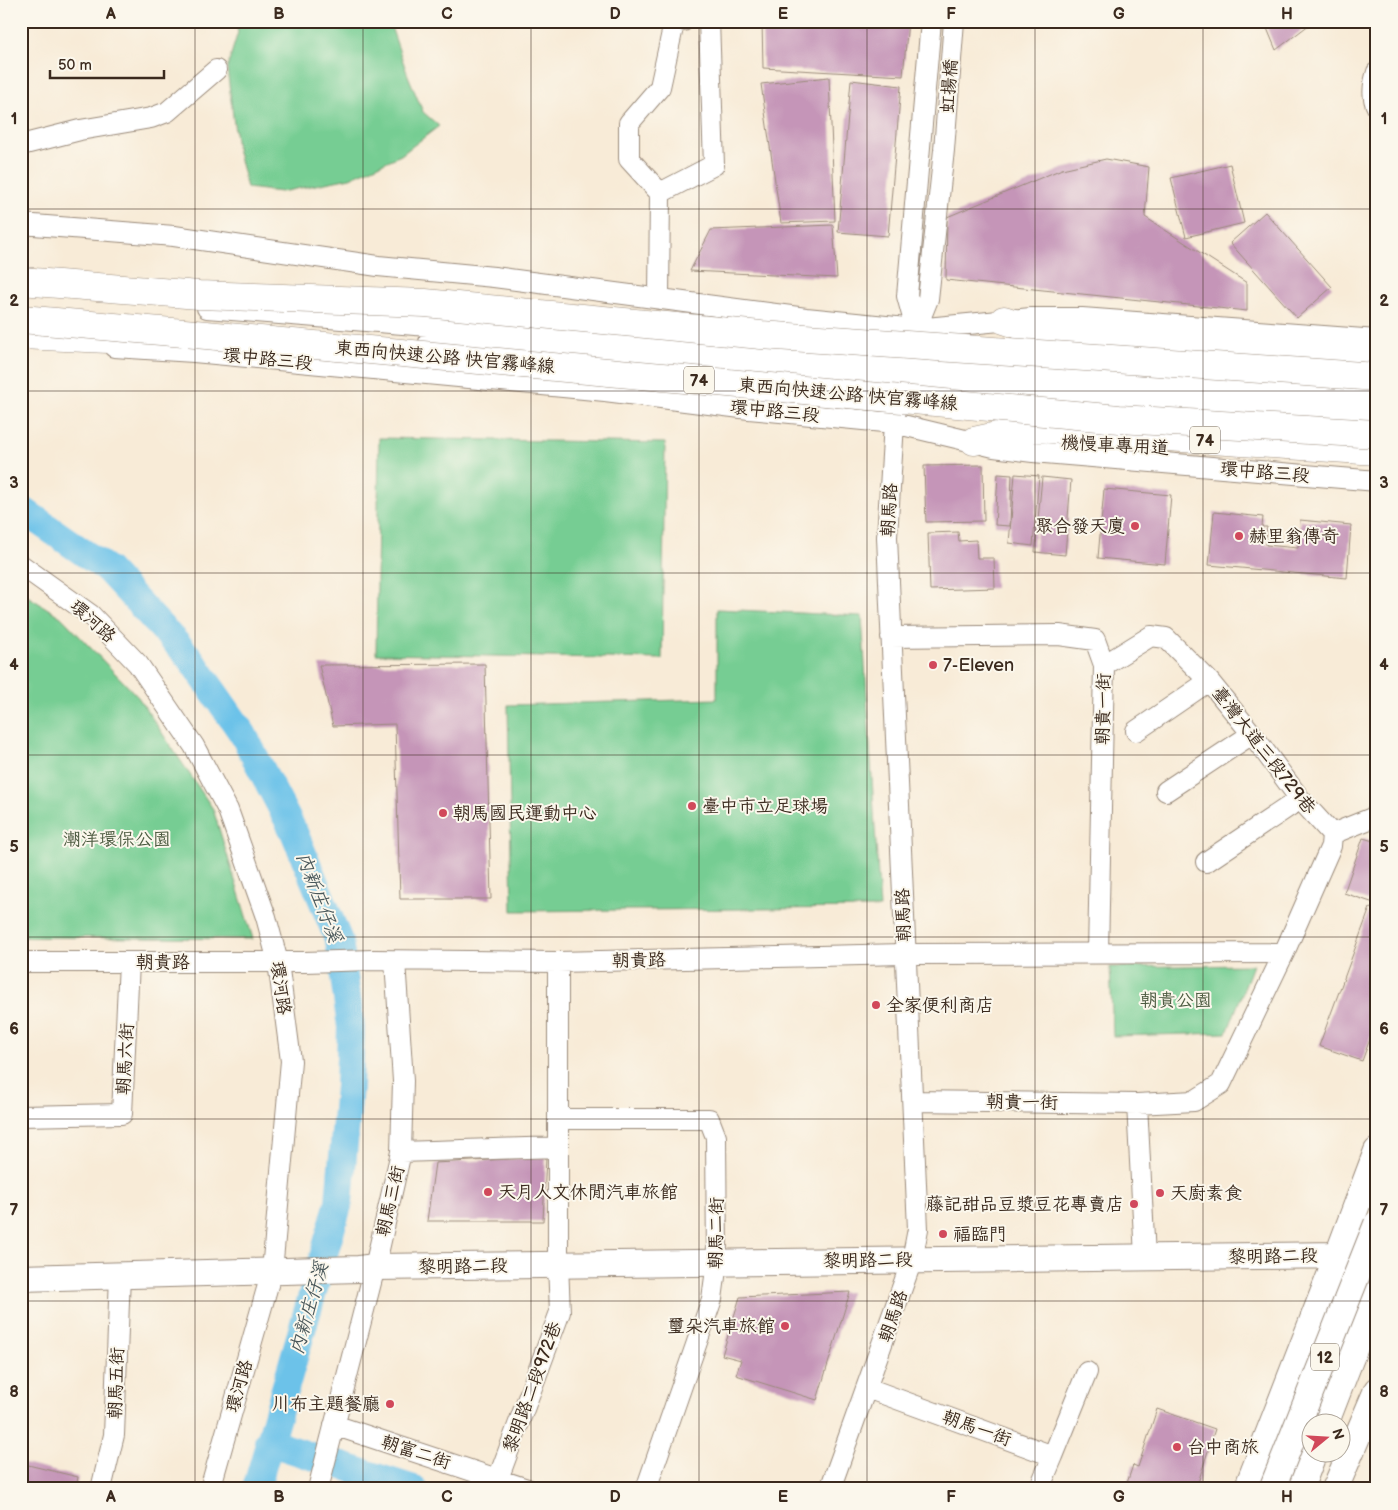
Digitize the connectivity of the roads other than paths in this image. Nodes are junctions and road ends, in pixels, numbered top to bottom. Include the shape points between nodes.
1 (682, 21) edge
2 (709, 21) edge
3 (931, 21) edge
4 (954, 21) edge
5 (216, 70) dead end
6 (1377, 72) edge
7 (1377, 107) edge
8 (21, 145) edge
9 (944, 150) joint
10 (660, 193) junction
11 (21, 224) edge
12 (21, 270) edge
13 (21, 281) edge
14 (21, 293) edge
15 (199, 295) junction
16 (659, 299) junction
17 (21, 306) edge
18 (1031, 318) junction
19 (21, 319) edge
20 (1004, 320) junction
21 (916, 329) junction
22 (184, 333) junction
23 (21, 335) edge
24 (1377, 340) edge
25 (21, 341) edge
26 (1377, 348) edge
27 (1377, 359) edge
28 (903, 374) junction
29 (1377, 377) edge
30 (1377, 396) edge
31 (1377, 414) edge
32 (894, 423) junction
33 (1377, 434) edge
34 (1031, 435) junction
35 (974, 441) junction
36 (1377, 451) edge
37 (1377, 457) edge
38 (1377, 481) edge
39 (21, 565) edge
40 (891, 637) junction
41 (1104, 665) junction
42 (1209, 681) junction
43 (1136, 730) dead end
44 (1252, 734) junction
45 (1166, 791) dead end
46 (1300, 799) junction
47 (1377, 816) edge
48 (1332, 834) junction
49 (1206, 862) dead end
50 (1098, 953) junction
51 (1284, 953) junction
52 (904, 954) junction
53 (395, 961) junction
54 (21, 962) edge
55 (129, 962) junction
56 (278, 962) junction
57 (558, 962) junction
58 (913, 1100) junction
59 (1137, 1104) junction
60 (21, 1116) edge
61 (558, 1119) junction
62 (558, 1147) junction
63 (1377, 1151) edge
64 (401, 1152) junction
65 (1377, 1224) edge
66 (1338, 1255) junction
67 (1145, 1257) junction
68 (1377, 1257) edge
69 (912, 1260) junction
70 (718, 1262) junction
71 (558, 1264) junction
72 (367, 1268) junction
73 (278, 1271) junction
74 (120, 1276) junction
75 (21, 1278) edge
76 (1377, 1290) edge
77 (1087, 1372) dead end
78 (867, 1388) junction
79 (1377, 1390) edge
80 (1330, 1412) edge
81 (333, 1430) junction
82 (1053, 1456) junction
83 (1310, 1462) edge
84 (498, 1479) junction
85 (318, 1486) edge
86 (1341, 1487) edge
87 (101, 1489) edge
88 (210, 1489) edge
89 (527, 1489) edge
90 (646, 1489) edge
91 (830, 1489) edge
92 (1039, 1489) edge
93 (1247, 1489) edge
94 (1272, 1489) edge
95 (1300, 1489) edge

1 - 10 street via 674,23 660,87 628,123 629,159
2 - 10 street via 714,165
3 - 21 street, 虹揚橋 via 907,296
4 - 9 street, 虹揚橋
5 - 8 street via 167,112
6 - 7 street via 1373,91
9 - 21 street, 朝馬路 via 928,299
10 - 16 street
11 - 16 street via 174,236 378,266 494,277
12 - 15 highway, bridge via 147,283
13 - 15 highway, bridge
14 - 28 street, 環中路三段
15 - 29 highway, bridge via 425,303 761,335
16 - 21 street
17 - 28 street, 環中路三段
18 - 20 street
18 - 24 street via 1082,318
18 - 26 street via 1177,338
19 - 22 highway, 東西向快速公路 快官霧峰線 / 74, bridge
20 - 21 street
20 - 27 highway via 1063,339
21 - 28 street, 朝馬路
22 - 23 highway via 158,341
22 - 33 highway, 東西向快速公路 快官霧峰線 / 74, bridge via 1119,419
25 - 32 street, 環中路三段 via 204,352
28 - 30 street, 環中路三段
28 - 31 street, 環中路三段
28 - 32 street, 朝馬路
32 - 35 street, 環中路三段
32 - 40 street, 朝馬路 via 887,537
34 - 35 highway, 74
34 - 36 highway, 74
34 - 37 street, 機慢車專用道
35 - 38 street, 環中路三段 via 1033,452
39 - 56 street, 環河路 via 91,616 138,664 194,746 228,810 266,917
40 - 41 street, 朝貴一街 via 1059,635 1095,640
40 - 52 street, 朝馬路
41 - 42 street, 臺灣大道三段729巷 via 1151,636 1166,638
41 - 50 street, 朝貴一街
42 - 43 street
42 - 44 street, 臺灣大道三段729巷
44 - 45 street
44 - 46 street, 臺灣大道三段729巷
46 - 48 street, 臺灣大道三段729巷
46 - 49 street
47 - 48 street
48 - 51 street, 朝貴一街 via 1331,846
50 - 51 street
50 - 52 street
51 - 59 street, 朝貴一街 via 1221,1084 1194,1101
52 - 57 street, 朝貴路
52 - 58 street, 朝馬路
53 - 56 street, 朝貴路
53 - 57 street, 朝貴路
53 - 64 street, 朝馬三街 via 403,1081
54 - 55 street, 朝貴路
55 - 56 street, 朝貴路
55 - 60 street, 朝馬六街 via 122,1114
56 - 73 street, 環河路 via 291,1061
57 - 61 street
58 - 59 street, 朝貴一街
58 - 69 street, 朝馬路 via 918,1229
59 - 67 street
61 - 62 street
61 - 70 street, 朝馬二街 via 709,1119 716,1137
62 - 64 street
62 - 71 street
63 - 66 main road, 12
64 - 72 street, 朝馬三街
65 - 94 main road, 12, bridge
66 - 67 main road, 黎明路二段
66 - 68 main road, 黎明路二段
66 - 93 main road, 12
67 - 69 main road, 黎明路二段
69 - 70 main road, 黎明路二段
69 - 78 street, 朝馬路
70 - 71 main road, 黎明路二段
70 - 90 street, 朝馬二街 via 712,1300
71 - 72 main road, 黎明路二段
71 - 84 street, 黎明路二段972巷 via 560,1312
72 - 73 main road, 黎明路二段
72 - 81 street, 朝馬三街
73 - 74 main road
73 - 88 street, 環河路
74 - 75 main road
74 - 87 street, 朝馬五街 via 114,1434
76 - 80 main road, 12
77 - 82 street
78 - 82 street, 朝馬一街
78 - 91 street, 朝馬路
79 - 86 main road
81 - 84 street, 朝富二街
81 - 85 street, 朝馬三街
82 - 92 street
83 - 95 main road
84 - 89 street, 朝富二街

